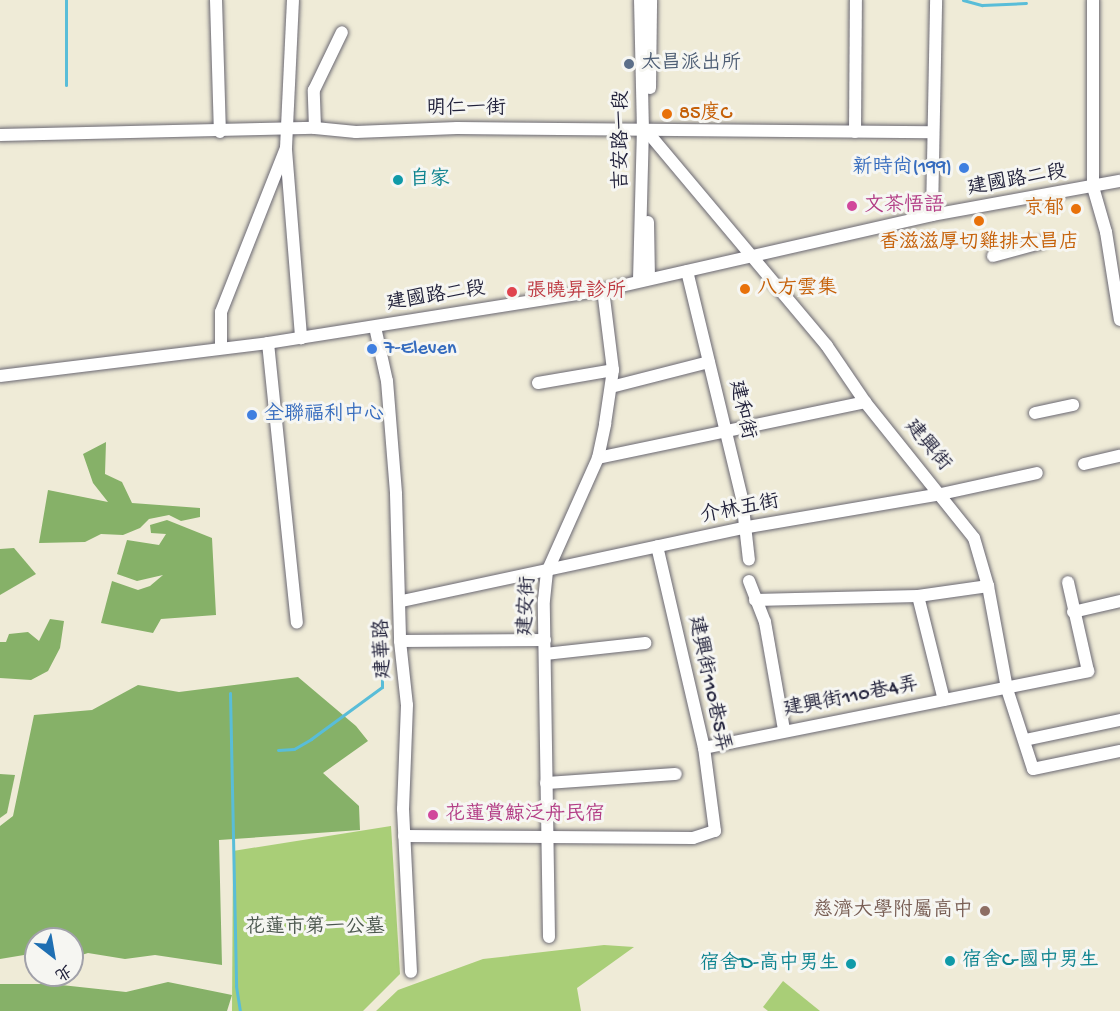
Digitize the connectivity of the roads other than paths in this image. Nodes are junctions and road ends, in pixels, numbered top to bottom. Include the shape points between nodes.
1 (216, 0) edge
2 (293, 0) edge
3 (640, 0) edge
4 (651, 0) edge
5 (856, 0) edge
6 (936, 0) edge
7 (1093, 0) edge
8 (342, 32) dead end
9 (315, 128) junction
10 (287, 130) junction
11 (220, 132) junction
12 (647, 132) junction
13 (855, 132) junction
14 (932, 132) junction
15 (0, 135) edge
16 (286, 148) junction
17 (1120, 181) edge
18 (1093, 187) junction
19 (932, 215) junction
20 (1041, 243) dead end
21 (993, 256) dead end
22 (754, 257) junction
23 (687, 271) junction
24 (644, 279) junction
25 (603, 290) junction
26 (1120, 320) edge
27 (375, 327) junction
28 (301, 338) junction
29 (268, 343) junction
30 (221, 348) junction
31 (709, 362) junction
32 (613, 369) junction
33 (0, 376) edge
34 (538, 383) dead end
35 (611, 387) junction
36 (865, 402) junction
37 (1073, 405) dead end
38 (1035, 414) dead end
39 (725, 431) junction
40 (1120, 456) edge
41 (598, 458) junction
42 (1084, 464) dead end
43 (1037, 473) dead end
44 (941, 494) junction
45 (744, 528) junction
46 (657, 546) junction
47 (749, 560) dead end
48 (547, 572) junction
49 (749, 581) dead end
50 (1068, 582) dead end
51 (988, 586) junction
52 (918, 596) junction
53 (755, 600) junction
54 (402, 601) junction
55 (1120, 601) edge
56 (1073, 612) junction
57 (297, 623) dead end
58 (400, 640) junction
59 (545, 640) junction
60 (645, 643) dead end
61 (546, 654) junction
62 (1007, 689) junction
63 (944, 700) junction
64 (1120, 720) edge
65 (784, 730) junction
66 (1025, 740) junction
67 (704, 748) junction
68 (1120, 751) edge
69 (676, 774) dead end
70 (546, 783) junction
71 (404, 836) junction
72 (549, 836) junction
73 (549, 937) dead end
74 (411, 972) dead end

1 - 11 street
2 - 10 street
3 - 12 street, 吉安路一段
4 - 12 street, 吉安路一段
5 - 13 street
6 - 14 street
7 - 18 street
8 - 9 street via 314,90
9 - 10 street, 明仁一街
9 - 12 street, 明仁一街 via 356,132 457,128
10 - 11 street, 明仁一街
10 - 16 street
11 - 15 street, 明仁一街
12 - 13 street, 明仁一街
12 - 22 street, 建興街
12 - 24 street, 吉安路一段
13 - 14 street, 明仁一街
14 - 19 street
16 - 28 street
16 - 30 street via 221,312
17 - 18 street, 建國路二段
18 - 19 street, 建國路二段
18 - 26 street via 1106,232
19 - 22 street, 建國路二段
20 - 21 street
22 - 23 street, 建國路二段
22 - 36 street, 建興街 via 827,346
23 - 24 street, 建國路二段
23 - 31 street, 建和街
24 - 25 street, 建國路二段
25 - 27 street, 建國路二段
25 - 32 street, 建安街
27 - 28 street, 建國路二段
27 - 54 street, 建華路 via 387,381
28 - 29 street, 建國路二段
29 - 30 street, 建國路二段
29 - 57 street
30 - 33 street, 建國路二段
31 - 35 street
31 - 39 street, 建和街
32 - 34 street
32 - 35 street, 建安街
35 - 41 street, 建安街
36 - 39 street
36 - 44 street, 建興街
37 - 38 street
39 - 41 street
39 - 45 street, 建和街 via 742,499
40 - 42 street
41 - 48 street, 建安街
43 - 44 street, 介林五街
44 - 45 street, 介林五街
44 - 51 street, 建興街 via 974,538
45 - 46 street, 介林五街
45 - 47 street, 建和街
46 - 48 street, 介林五街
46 - 67 street, 建興街110巷5弄
48 - 54 street, 介林五街
48 - 59 street, 建安街
49 - 53 street
50 - 56 street
51 - 52 street
51 - 62 street, 建興街
52 - 53 street
52 - 63 street
53 - 65 street via 765,622
54 - 58 street, 建華路
55 - 56 street
56 - 62 street, 建興街110巷4弄 via 1088,670
58 - 59 street
58 - 71 street, 建華路 via 407,705
59 - 61 street, 建安街
60 - 61 street
61 - 70 street, 建安街
62 - 63 street, 建興街110巷4弄
62 - 66 street, 建興街
63 - 65 street, 建興街110巷4弄
64 - 66 street
65 - 67 street, 建興街110巷4弄
66 - 68 street, 建興街 via 1033,769
67 - 72 street, 建興街110巷5弄 via 715,831 693,838
69 - 70 street
70 - 72 street, 建安街
71 - 72 street
71 - 74 street, 建華路
72 - 73 street, 建安街

